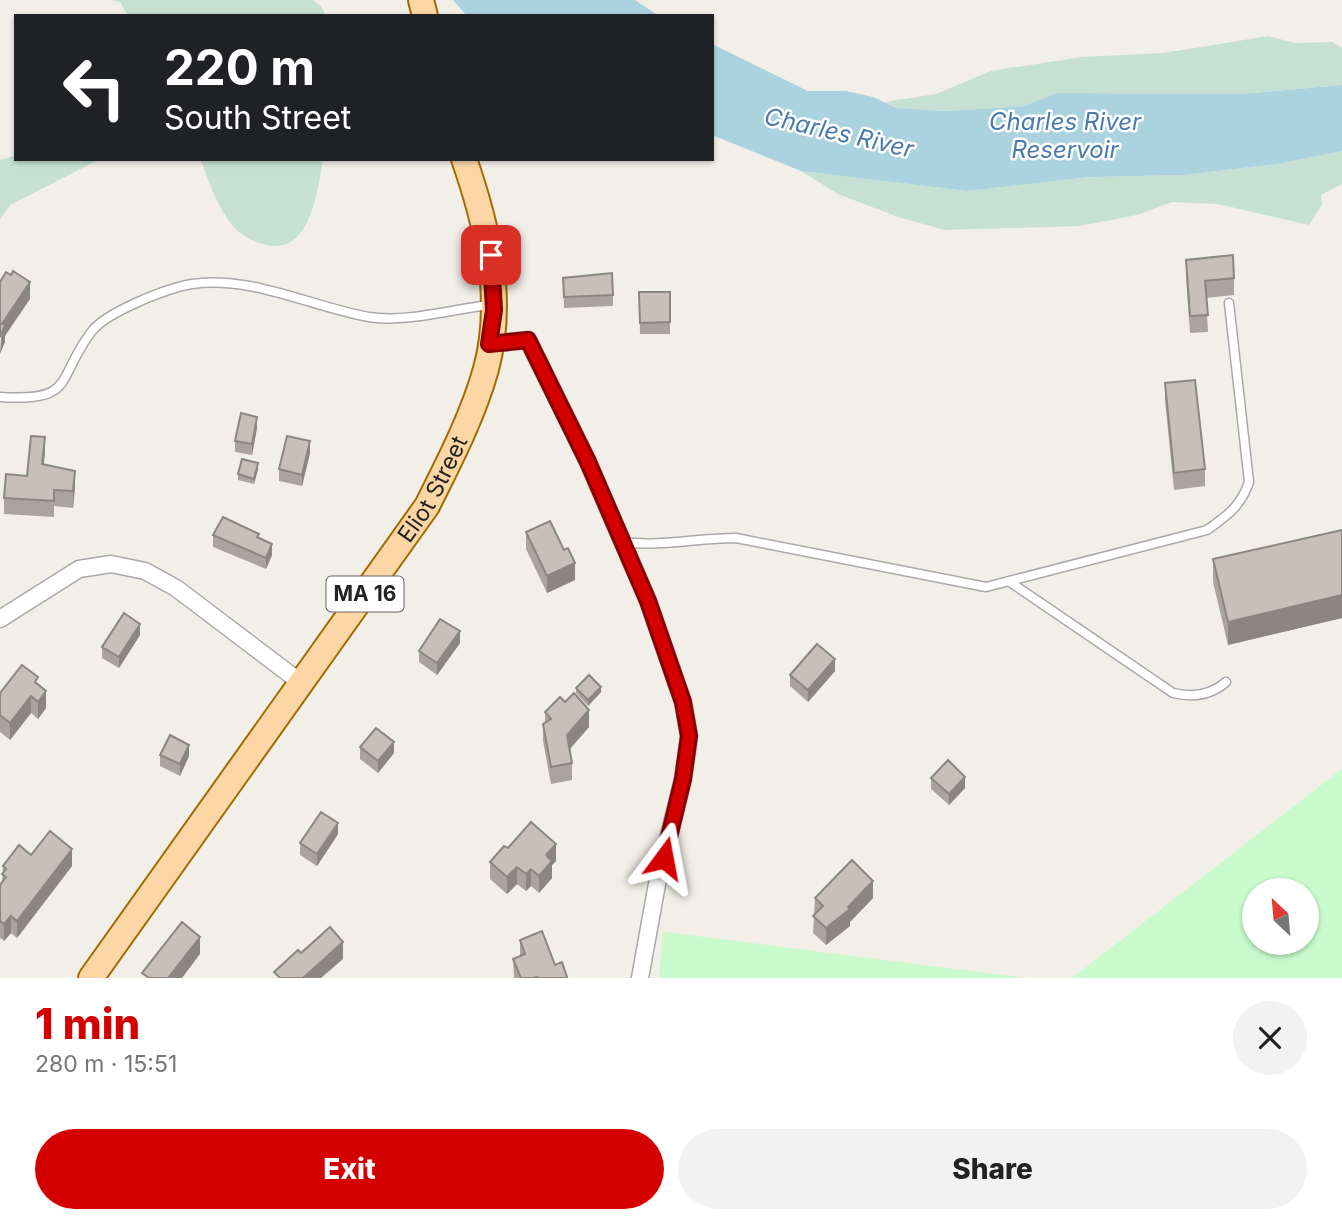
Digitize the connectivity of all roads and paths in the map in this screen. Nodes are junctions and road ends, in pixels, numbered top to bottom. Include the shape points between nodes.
1 (465, 161) edge
2 (1229, 303) dead end
3 (493, 304) junction
4 (489, 344) junction
5 (0, 397) edge
6 (620, 542) junction
7 (1010, 582) junction
8 (0, 619) edge
9 (300, 682) junction
10 (1226, 682) dead end
11 (91, 978) edge
12 (640, 978) edge

1 - 3 main road, Eliot Street / MA 16 via 491,255
2 - 7 lane via 1249,482 1243,499 1207,530 1183,539
3 - 4 main road, Eliot Street / MA 16
3 - 5 lane via 371,317 252,288 192,284 108,318 92,331 64,384 50,395
4 - 6 street via 528,340 588,462
4 - 9 main road, Eliot Street / MA 16 via 486,368 469,413 427,506
6 - 7 lane via 653,546 736,538 986,587
6 - 12 street via 672,666 689,736
7 - 10 lane via 1173,693 1214,692
8 - 9 street via 79,569 111,564 145,571 176,588
9 - 11 main road, Eliot Street / MA 16

